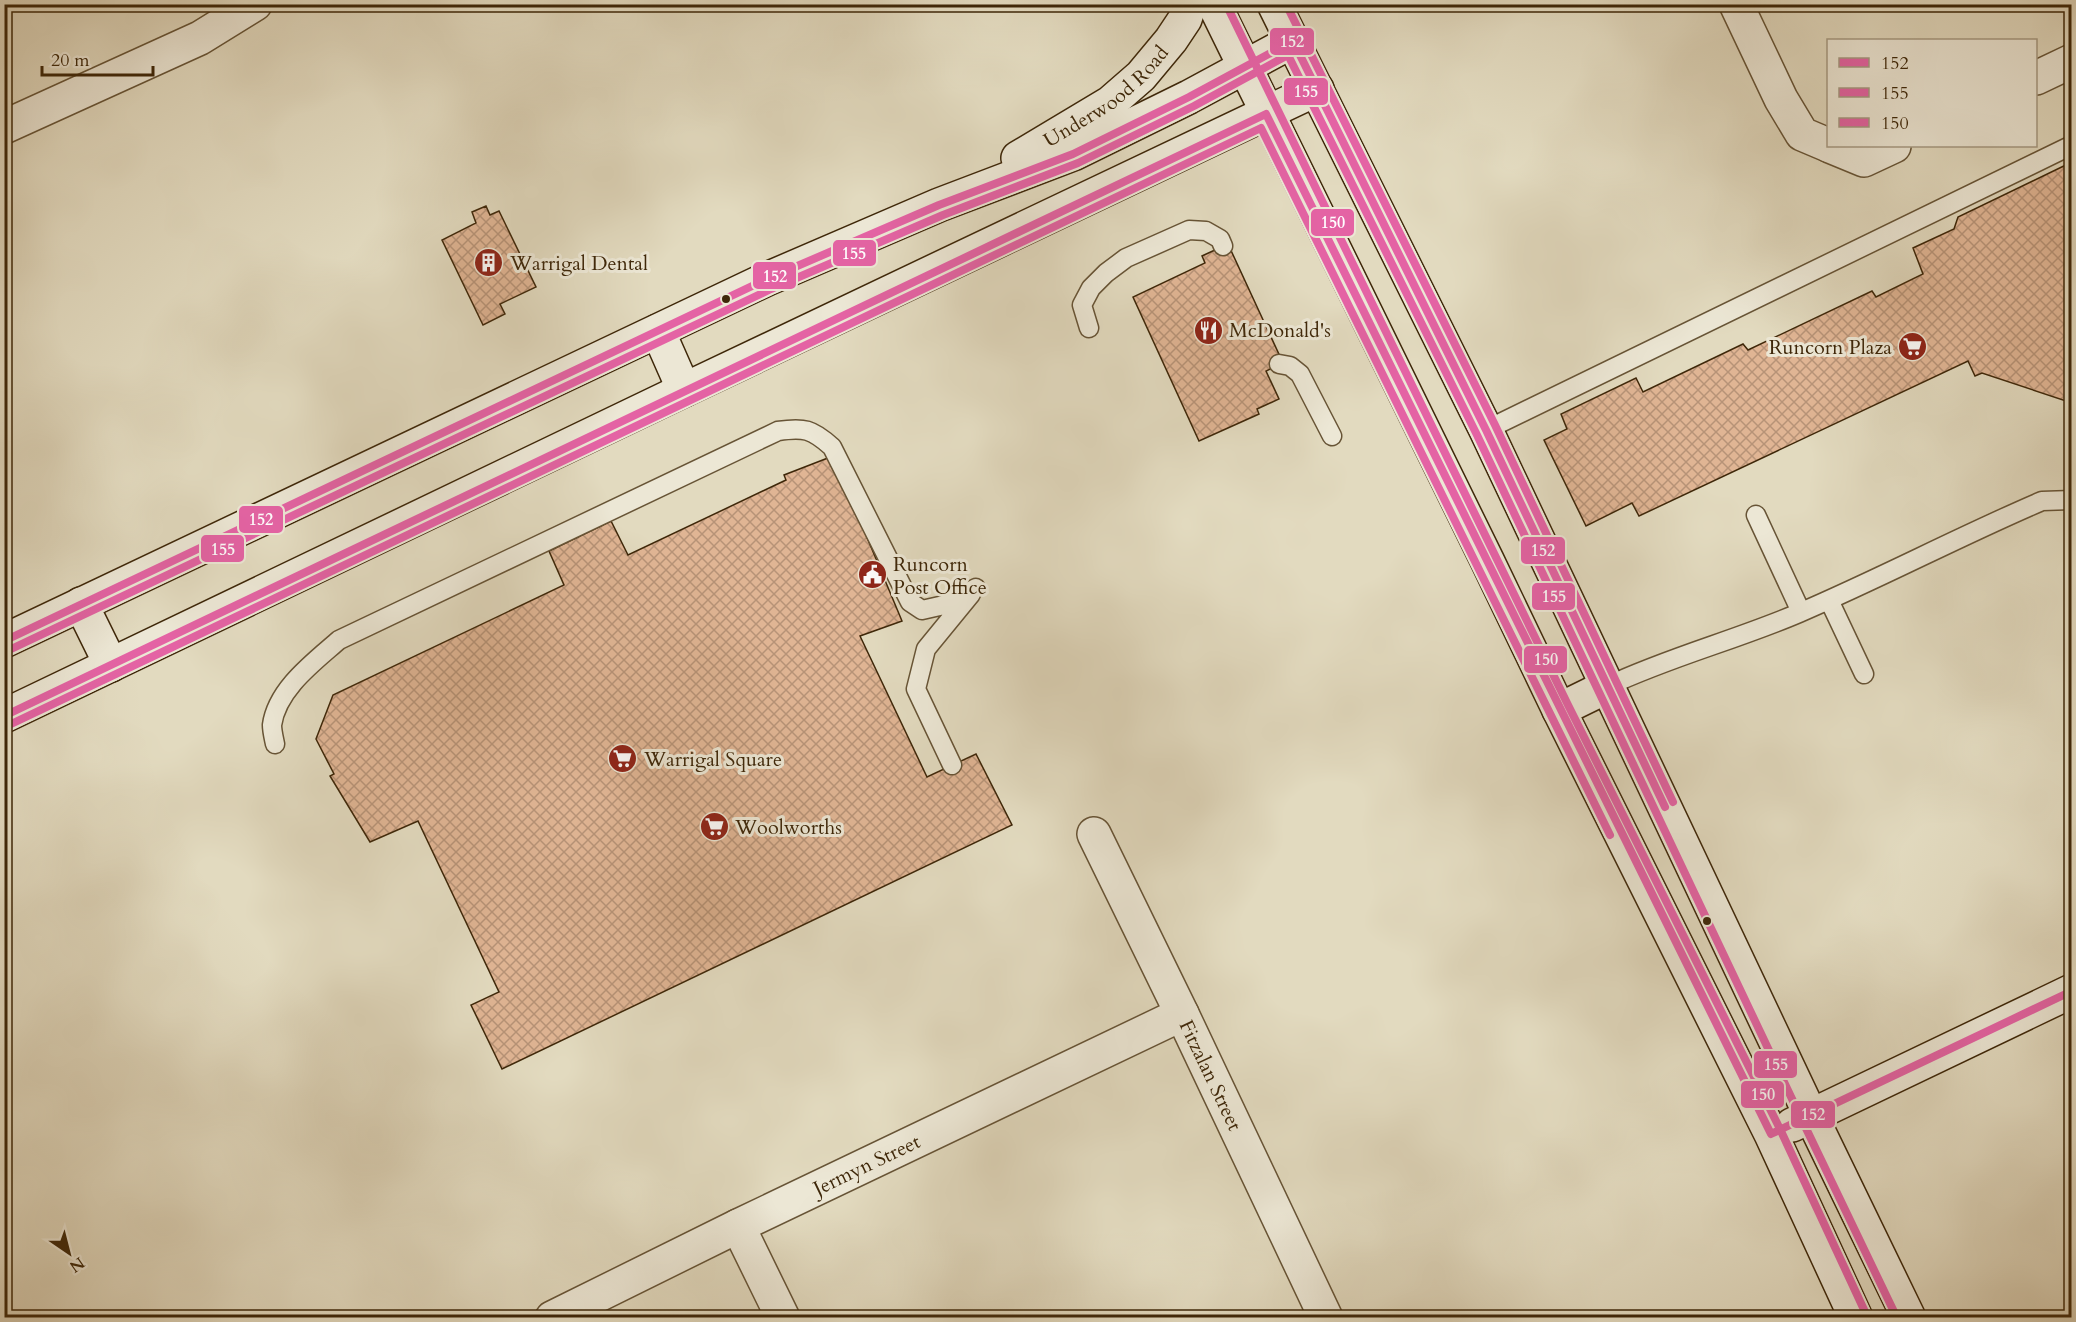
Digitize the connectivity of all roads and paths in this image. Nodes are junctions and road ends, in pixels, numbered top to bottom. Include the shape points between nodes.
1 (255, 4) edge
2 (1190, 4) edge
3 (1214, 4) edge
4 (1274, 4) edge
5 (1736, 4) edge
6 (1293, 41) junction
7 (2072, 61) edge
8 (1245, 67) junction
9 (2037, 78) edge
10 (1317, 89) junction
11 (1266, 114) junction
12 (4, 127) edge
13 (1827, 144) edge
14 (2072, 146) edge
15 (1834, 147) edge
16 (1892, 147) edge
17 (939, 205) junction
18 (1223, 246) dead end
19 (1089, 328) dead end
20 (658, 331) junction
21 (1279, 364) dead end
22 (684, 390) junction
23 (1486, 430) junction
24 (1332, 436) dead end
25 (2072, 500) edge
26 (1756, 515) dead end
27 (1829, 600) junction
28 (81, 604) junction
29 (1801, 612) junction
30 (4, 641) edge
31 (111, 666) junction
32 (1864, 674) dead end
33 (1608, 687) junction
34 (1559, 710) junction
35 (4, 716) edge
36 (275, 744) dead end
37 (952, 765) dead end
38 (1094, 834) dead end
39 (2072, 991) edge
40 (1182, 1014) junction
41 (1811, 1116) junction
42 (1771, 1134) junction
43 (738, 1226) junction
44 (552, 1317) edge
45 (783, 1317) edge
46 (1326, 1317) edge
47 (1856, 1317) edge
48 (1909, 1317) edge

1 - 12 main road via 200,38
2 - 17 main road, Underwood Road via 1171,40 1141,76 1110,103
3 - 8 main road
4 - 6 main road
5 - 13 main road via 1802,134
6 - 8 main road, Underwood Road
6 - 10 main road
7 - 9 main road
8 - 11 main road
8 - 17 main road, Underwood Road via 1073,154
10 - 11 main road
10 - 23 main road
11 - 22 main road
11 - 34 main road
14 - 23 lane
15 - 16 main road via 1864,160
17 - 20 main road, Underwood Road
18 - 19 lane via 1220,238 1206,231 1188,230 1126,258 1091,288 1082,305
20 - 22 main road
20 - 28 main road, Underwood Road
21 - 24 lane via 1300,374
22 - 31 main road
23 - 33 main road
25 - 27 lane via 2042,501
26 - 29 lane
27 - 29 lane
27 - 32 lane
28 - 30 main road, Underwood Road
28 - 31 main road
29 - 33 lane
31 - 35 main road
33 - 34 main road
33 - 41 main road
34 - 42 main road
36 - 37 lane via 272,726 282,698 307,668 339,640 777,431 798,428 818,435 832,447 910,603 922,610 944,605 976,588 926,649 916,689
38 - 40 main road, Fitzalan Street
39 - 41 main road
40 - 43 main road, Jermyn Street
40 - 46 main road, Fitzalan Street
41 - 42 main road
41 - 48 main road
42 - 47 main road
43 - 44 main road, Jermyn Street
43 - 45 main road

